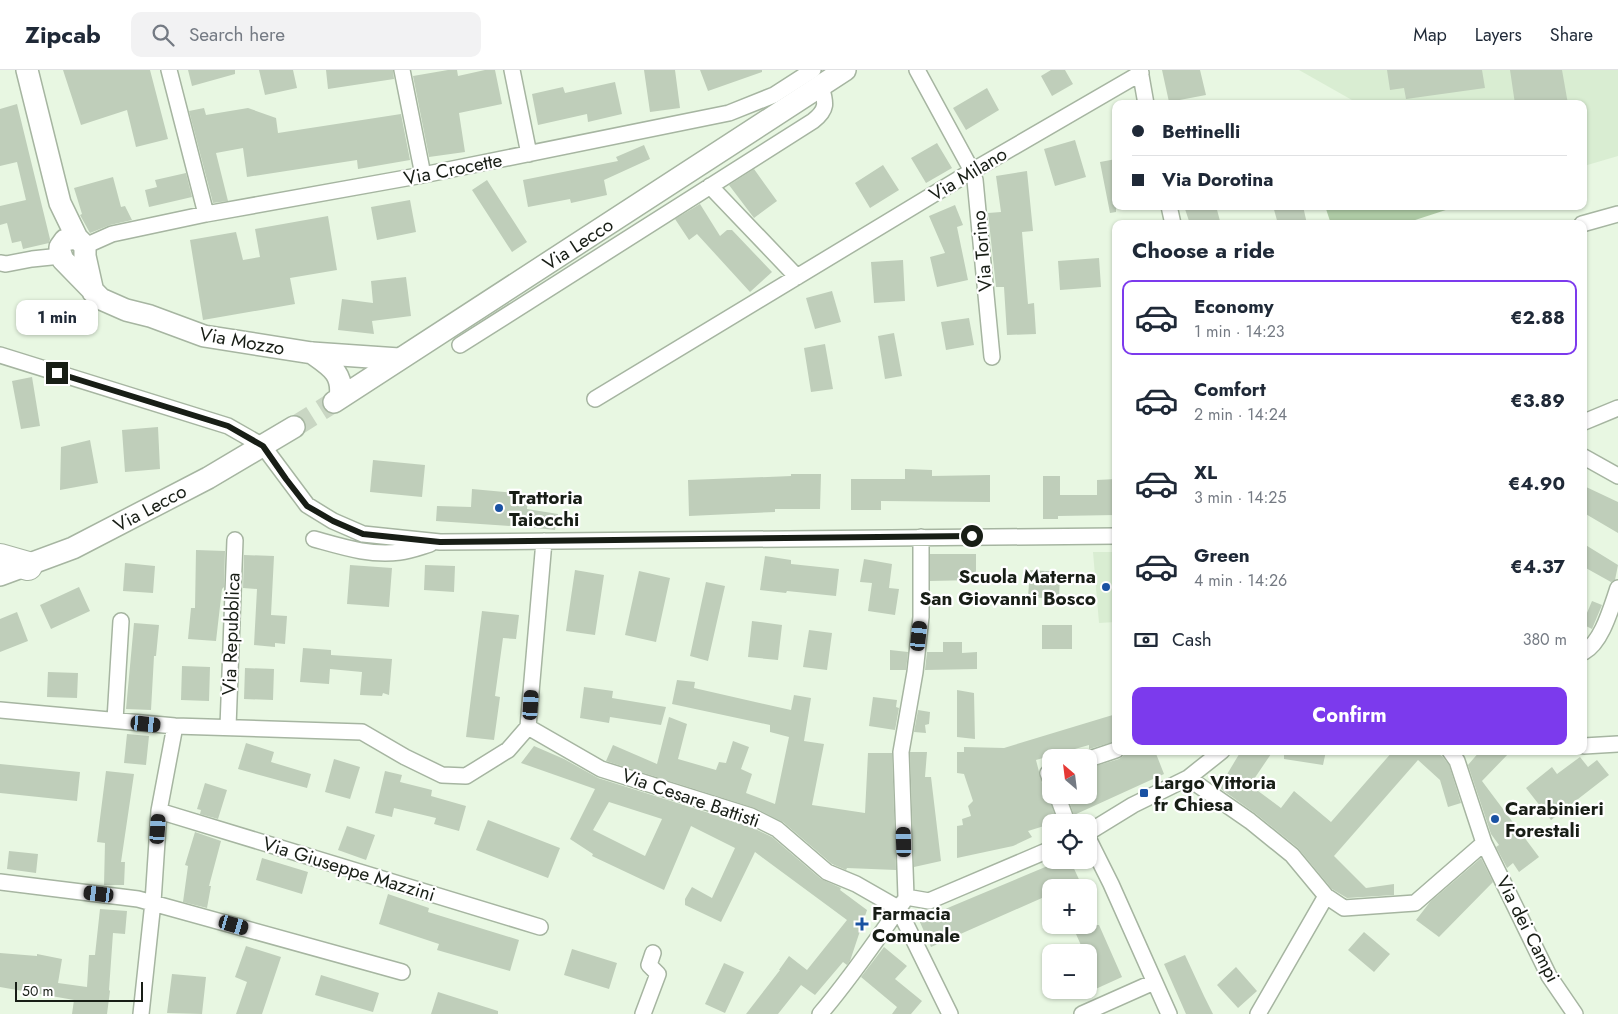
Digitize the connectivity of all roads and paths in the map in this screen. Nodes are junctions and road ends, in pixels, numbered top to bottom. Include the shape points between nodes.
1 (27, 70) edge
2 (169, 70) edge
3 (402, 70) edge
4 (512, 70) edge
5 (845, 70) edge
6 (917, 70) edge
7 (1140, 72) edge
8 (817, 78) edge
9 (1145, 100) edge
10 (529, 154) junction
11 (972, 171) junction
12 (423, 175) junction
13 (710, 186) junction
14 (206, 214) junction
15 (1618, 214) edge
16 (1587, 223) edge
17 (72, 250) junction
18 (0, 263) edge
19 (797, 277) junction
20 (460, 345) dead end
21 (312, 353) junction
22 (0, 355) edge
23 (992, 357) dead end
24 (399, 359) junction
25 (595, 399) dead end
26 (1618, 408) edge
27 (1587, 421) edge
28 (294, 427) tunnel mouth
29 (263, 446) junction
30 (1587, 459) edge
31 (1618, 476) edge
32 (1112, 536) edge
33 (921, 537) junction
34 (314, 539) dead end
35 (235, 540) dead end
36 (544, 541) junction
37 (440, 542) junction
38 (0, 558) edge
39 (28, 566) junction
40 (0, 575) edge
41 (1618, 588) edge
42 (121, 621) dead end
43 (1587, 650) edge
44 (0, 710) edge
45 (115, 720) junction
46 (175, 726) junction
47 (528, 727) junction
48 (228, 728) junction
49 (1618, 744) edge
50 (1587, 746) edge
51 (1112, 751) edge
52 (1217, 755) edge
53 (1458, 755) edge
54 (1098, 756) edge
55 (1188, 778) junction
56 (159, 811) junction
57 (1097, 827) edge
58 (1484, 842) junction
59 (1042, 853) edge
60 (1097, 856) edge
61 (0, 882) edge
62 (1326, 896) junction
63 (153, 902) junction
64 (902, 902) junction
65 (540, 926) dead end
66 (653, 953) dead end
67 (402, 972) dead end
68 (1154, 982) junction
69 (1259, 1012) edge
70 (140, 1014) edge
71 (643, 1014) edge
72 (820, 1014) edge
73 (950, 1014) edge
74 (1082, 1014) edge
75 (1169, 1014) edge
76 (1575, 1014) edge

1 - 17 main road, Via Mozzo
2 - 14 street
3 - 12 street
4 - 10 street
5 - 8 main road, Via Lecco
6 - 11 street, Via Torino
7 - 9 street
7 - 11 street, Via Milano
8 - 10 street, Via Crocette via 729,113
8 - 13 street, Via Lecco via 825,101 820,115
8 - 24 main road, Via Lecco
10 - 12 street, Via Crocette
11 - 19 street, Via Milano
11 - 23 street, Via Torino via 977,194
12 - 14 street, Via Crocette
13 - 19 street
13 - 20 street, Via Lecco
14 - 17 street, Via Crocette via 112,234
15 - 16 street
17 - 18 street, Via Crocette
17 - 21 main road, Via Mozzo via 93,292 126,310 204,336
19 - 25 street, Via Milano
21 - 24 main road, Via Mozzo
21 - 24 main road, Via Lecco via 334,368 341,389 337,400
22 - 29 street via 228,426
26 - 27 street
28 - 29 main road, Via Lecco
29 - 37 street via 307,506 333,521 363,534
29 - 39 main road, Via Lecco via 73,548
30 - 31 street
32 - 33 street
33 - 36 street
33 - 64 street via 921,617 901,752
34 - 37 street via 356,551 378,553 401,552
35 - 48 street, Via Repubblica
36 - 37 street
36 - 47 street
38 - 39 highway
39 - 40 main road, Via Lecco
41 - 43 street via 1600,635
42 - 45 street
44 - 45 street
45 - 46 street
46 - 48 street
46 - 56 street
47 - 48 street via 508,750 466,776 442,775 362,732
47 - 64 street, Via Cesare Battisti via 601,768 752,816 777,829 827,872
49 - 50 street
51 - 54 street
52 - 55 street
53 - 58 street, Via dei Campi
55 - 57 street via 1133,804
55 - 62 street via 1292,855
56 - 63 street
56 - 65 street, Via Giuseppe Mazzini
58 - 62 street via 1415,903 1344,908
58 - 76 street, Via dei Campi via 1549,976
59 - 64 street via 929,901
60 - 68 street
61 - 63 street
62 - 69 street
63 - 67 street
63 - 70 street
64 - 72 street
64 - 73 street
66 - 71 street via 649,965 658,974
68 - 74 street
68 - 75 street

